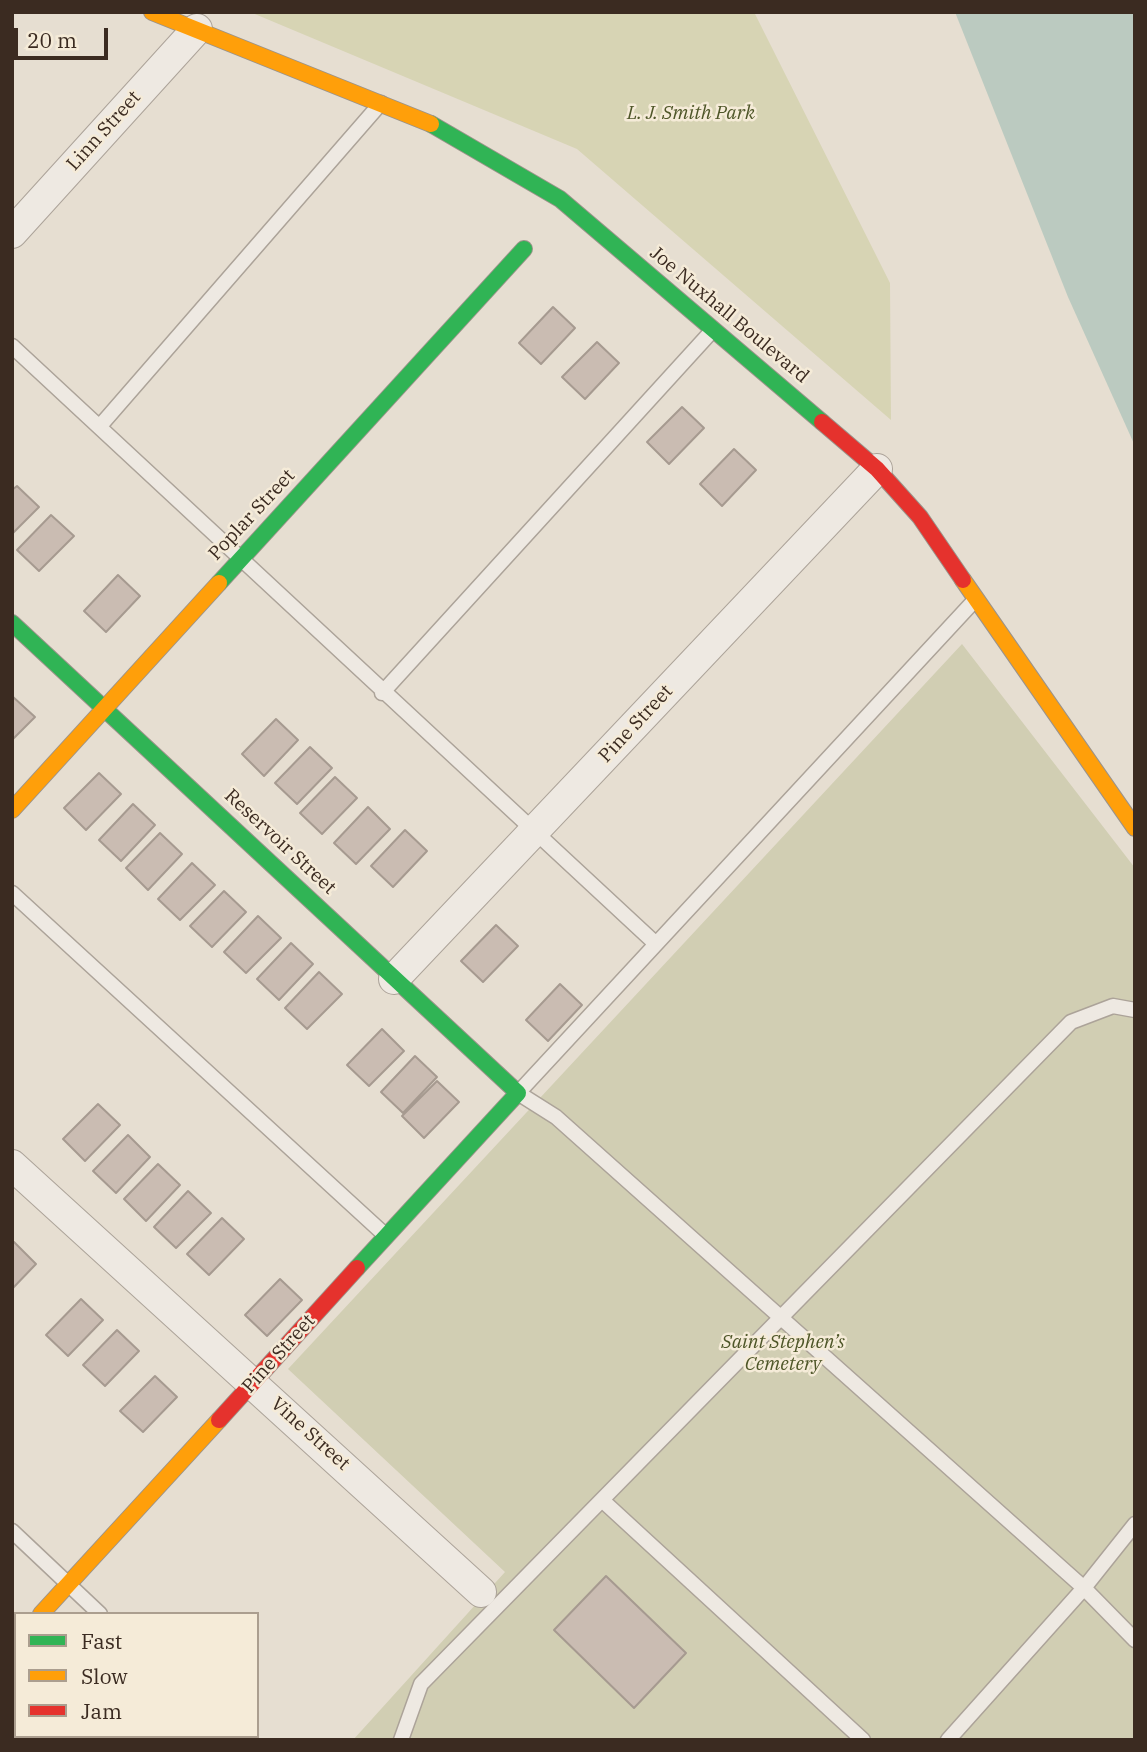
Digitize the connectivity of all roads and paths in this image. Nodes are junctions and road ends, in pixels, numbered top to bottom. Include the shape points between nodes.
1 (152, 12) edge
2 (197, 29) junction
3 (382, 102) junction
4 (12, 233) edge
5 (524, 249) dead end
6 (713, 329) junction
7 (12, 346) edge
8 (100, 426) junction
9 (877, 469) junction
10 (239, 559) junction
11 (975, 600) junction
12 (12, 623) edge
13 (382, 693) junction
14 (104, 706) junction
15 (12, 810) edge
16 (1135, 828) edge
17 (533, 833) junction
18 (12, 893) edge
19 (656, 944) junction
20 (394, 979) junction
21 (1135, 1010) edge
22 (518, 1093) junction
23 (12, 1165) edge
24 (387, 1236) junction
25 (781, 1318) junction
26 (253, 1382) junction
27 (602, 1500) junction
28 (1135, 1524) edge
29 (12, 1531) edge
30 (69, 1584) junction
31 (1084, 1588) junction
32 (481, 1592) dead end
33 (43, 1612) edge
34 (98, 1612) edge
35 (1135, 1640) edge
36 (401, 1740) edge
37 (863, 1740) edge
38 (948, 1740) edge

1 - 2 street, Joe Nuxhall Boulevard
2 - 3 street, Joe Nuxhall Boulevard
2 - 4 street, Linn Street
3 - 6 street, Joe Nuxhall Boulevard via 436,127 560,199
3 - 8 lane
5 - 10 street, Poplar Street
6 - 9 street, Joe Nuxhall Boulevard
6 - 13 lane
7 - 8 lane
8 - 10 lane
9 - 11 street, Joe Nuxhall Boulevard via 920,517
9 - 17 street, Pine Street
10 - 13 lane
10 - 14 street, Poplar Street
11 - 16 street, Joe Nuxhall Boulevard
11 - 19 lane
12 - 14 street, Reservoir Street
13 - 17 lane
14 - 15 street, Poplar Street
14 - 20 street, Reservoir Street
17 - 19 lane
17 - 20 street, Pine Street
18 - 24 lane
19 - 22 lane
20 - 22 street, Reservoir Street
21 - 25 lane via 1113,1006 1071,1022
22 - 24 street, Pine Street
22 - 25 lane via 556,1117
23 - 26 street, Vine Street
24 - 26 street, Pine Street
25 - 27 lane
25 - 31 lane
26 - 30 street, Pine Street
26 - 32 street, Vine Street
27 - 36 lane via 421,1684
27 - 37 lane
28 - 31 lane
29 - 30 lane
30 - 33 street, Pine Street
30 - 34 lane
31 - 35 lane
31 - 38 lane

